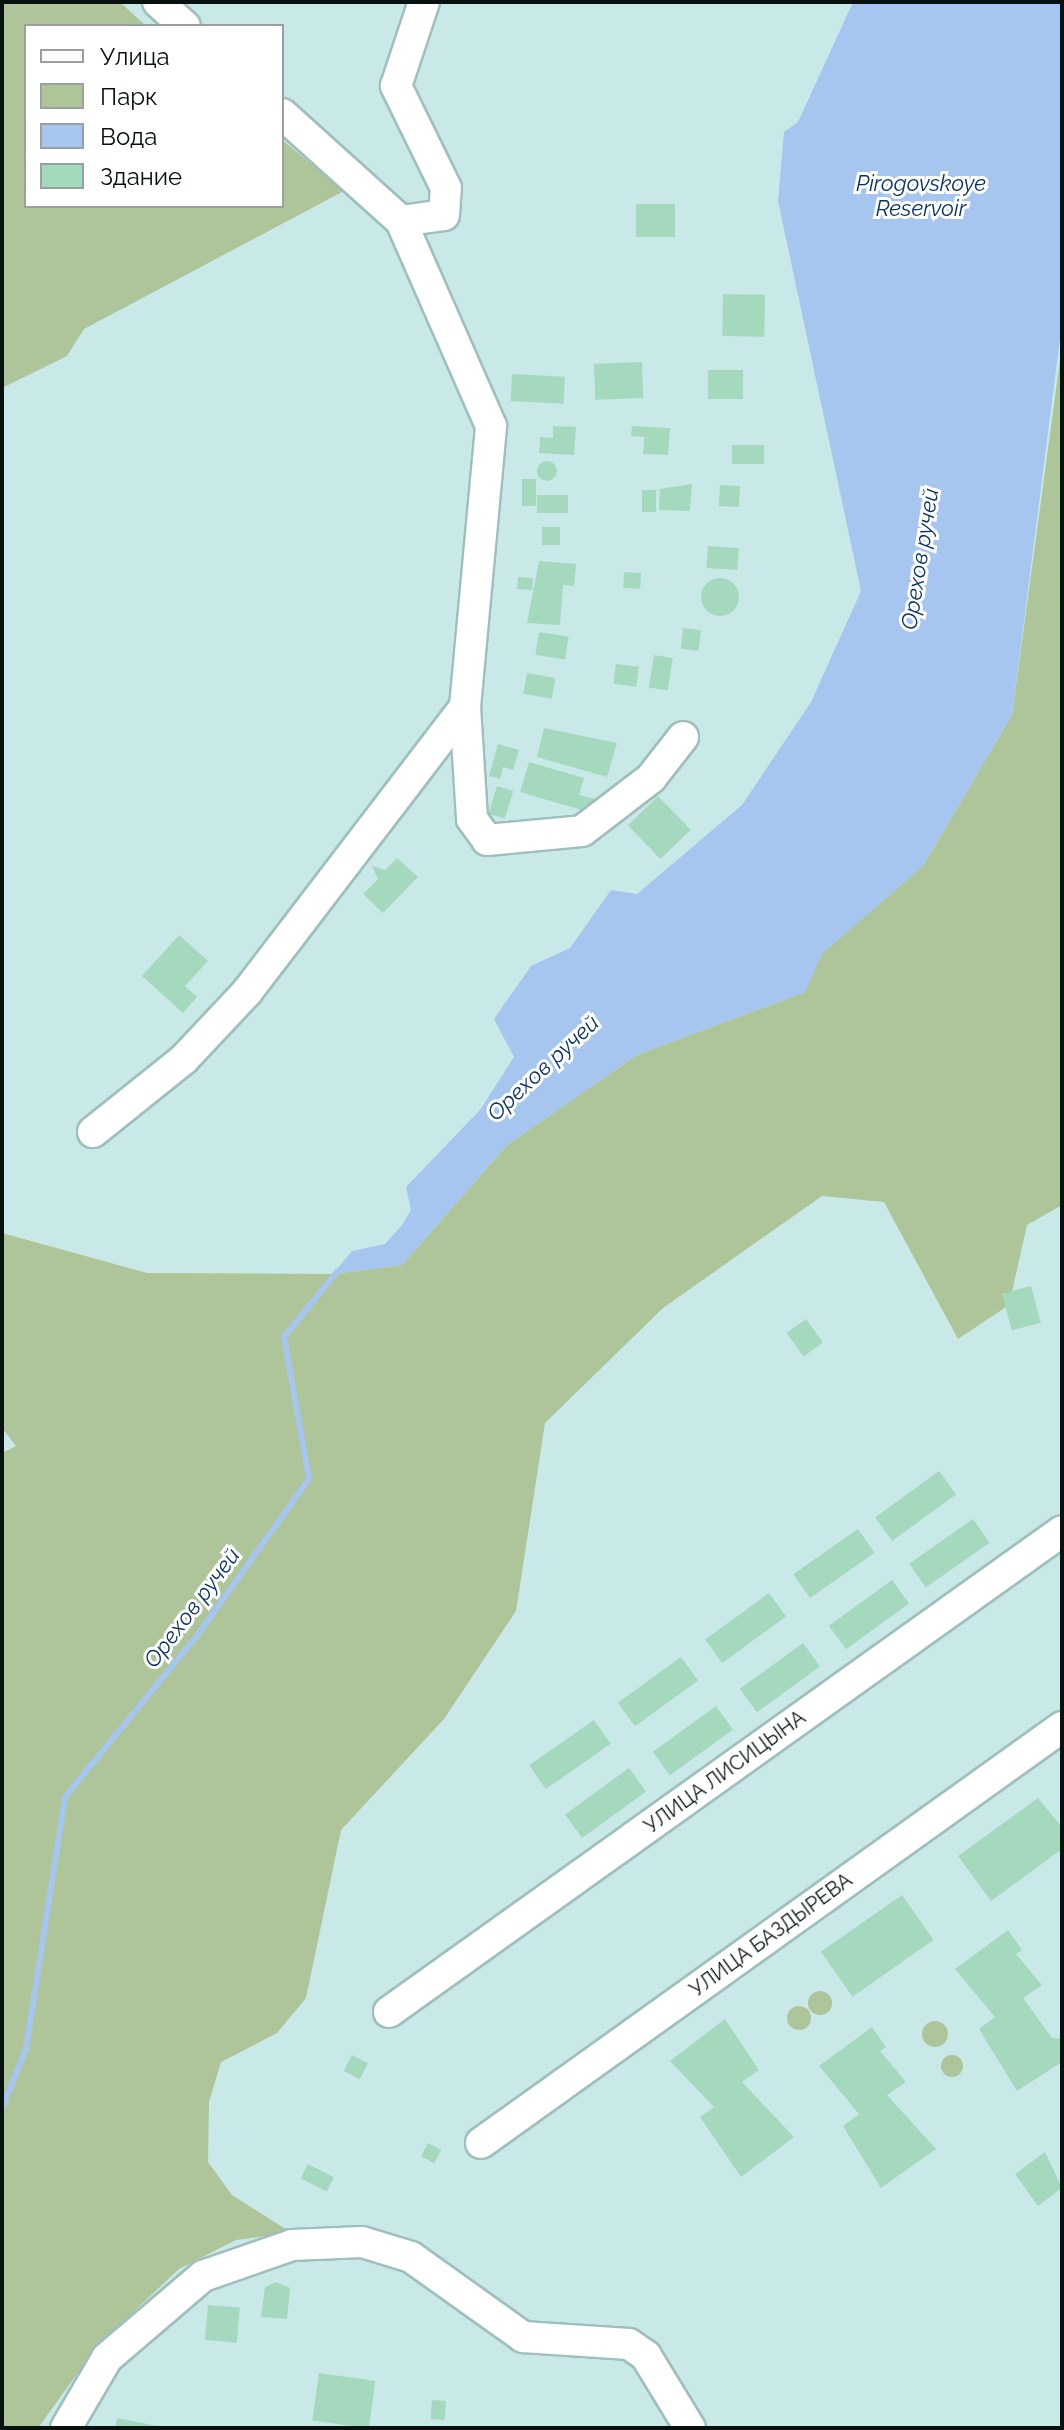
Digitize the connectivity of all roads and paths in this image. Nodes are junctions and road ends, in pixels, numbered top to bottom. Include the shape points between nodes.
1 (158, 2) edge
2 (424, 2) edge
3 (183, 24) edge
4 (284, 116) edge
5 (401, 221) junction
6 (465, 707) junction
7 (683, 737) dead end
8 (93, 1132) dead end
9 (1062, 1531) edge
10 (1062, 1727) edge
11 (389, 2012) dead end
12 (481, 2143) dead end
13 (66, 2428) edge
14 (690, 2428) edge

1 - 3 street
2 - 5 street via 396,86 446,188 444,215
4 - 5 street
5 - 6 street via 491,426
6 - 7 street via 472,819 487,840 582,831 651,778
6 - 8 street via 247,992 184,1059
9 - 11 street, УЛИЦА ЛИСИЦЫНА
10 - 12 street, УЛИЦА БАЗДЫРЕВА
13 - 14 street via 107,2358 203,2276 292,2245 362,2242 411,2257 523,2337 629,2344 646,2356

